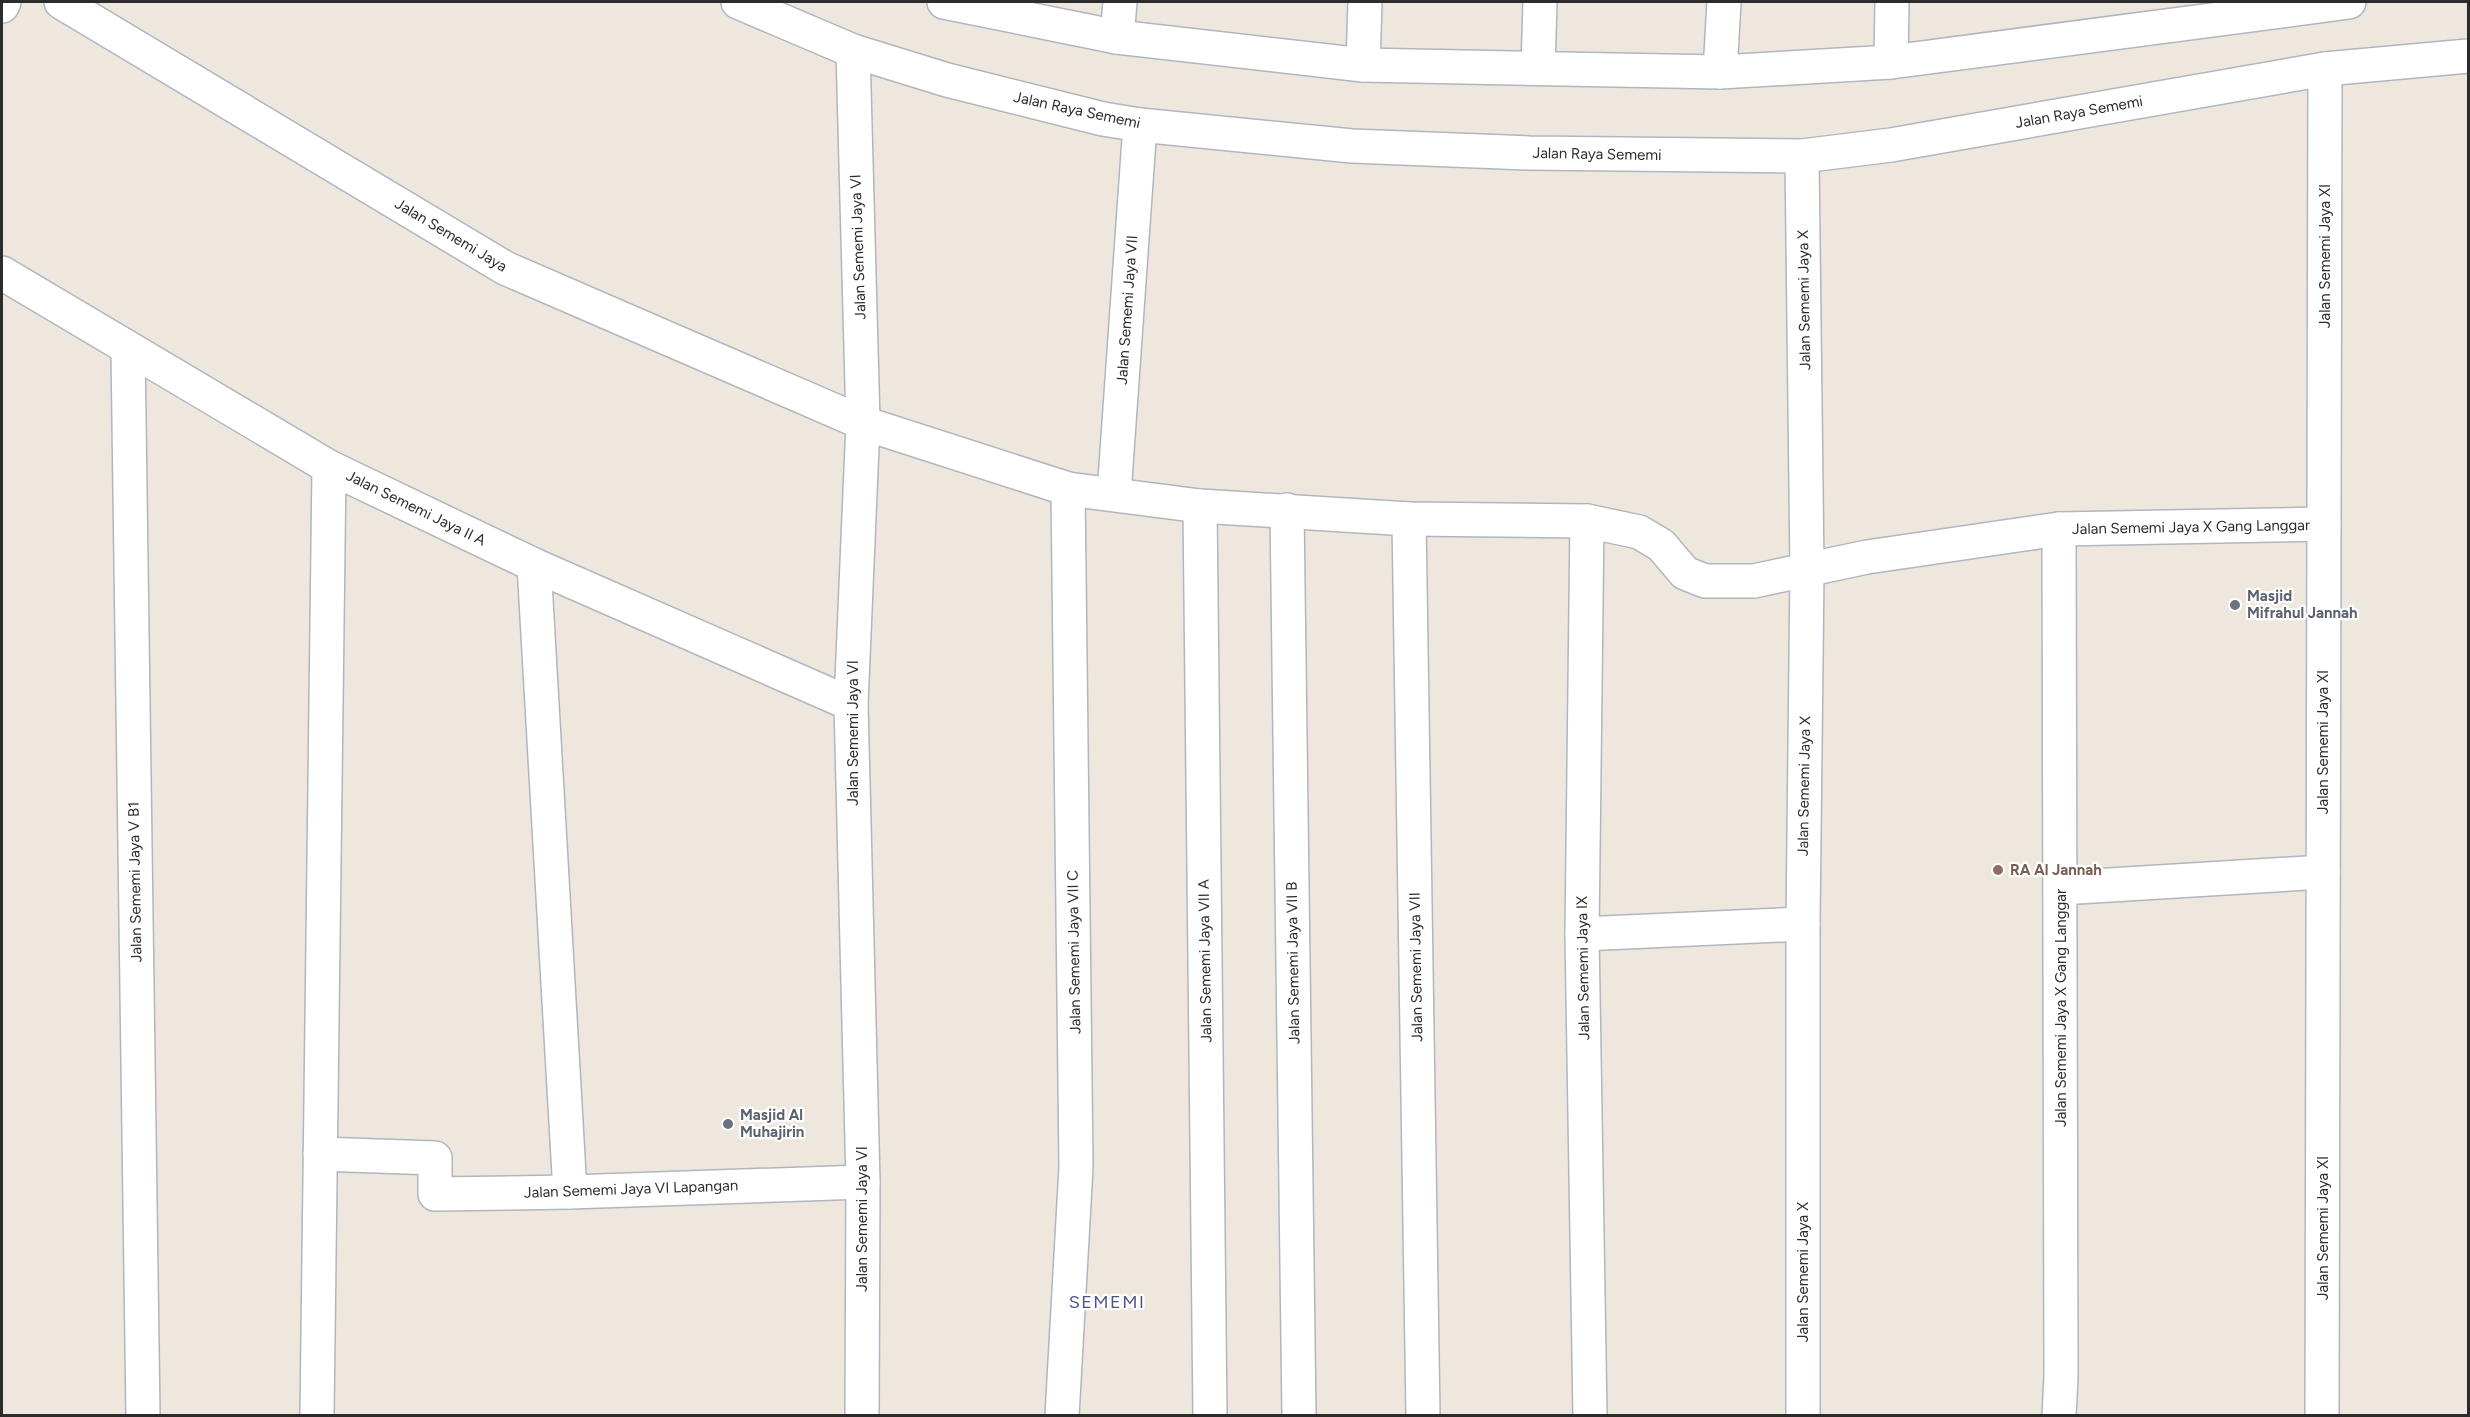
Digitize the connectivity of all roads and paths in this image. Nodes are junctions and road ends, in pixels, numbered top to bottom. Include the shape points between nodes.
1 (4, 2) edge
2 (61, 2) edge
3 (738, 2) edge
4 (944, 2) edge
5 (1120, 2) edge
6 (1365, 2) edge
7 (1540, 2) edge
8 (1725, 2) edge
9 (1892, 2) edge
10 (2349, 2) edge
11 (2, 6) edge
12 (1118, 37) junction
13 (853, 51) junction
14 (2469, 56) edge
15 (1892, 62) junction
16 (1363, 65) junction
17 (1538, 68) junction
18 (2325, 69) junction
19 (1720, 72) junction
20 (1140, 125) junction
21 (1802, 156) junction
22 (2, 273) edge
23 (128, 349) junction
24 (863, 423) junction
25 (329, 467) junction
26 (1068, 489) junction
27 (1114, 494) junction
28 (1200, 506) junction
29 (1287, 510) junction
30 (1409, 519) junction
31 (1587, 521) junction
32 (2324, 524) junction
33 (2059, 529) junction
34 (534, 565) junction
35 (1806, 570) junction
36 (851, 704) junction
37 (2323, 872) junction
38 (2061, 888) junction
39 (1803, 924) junction
40 (1582, 934) junction
41 (320, 1154) junction
42 (863, 1182) junction
43 (570, 1192) junction
44 (2317, 1415) edge
45 (143, 1416) edge
46 (317, 1416) edge
47 (862, 1416) edge
48 (1062, 1416) edge
49 (1210, 1416) edge
50 (1299, 1416) edge
51 (1423, 1416) edge
52 (1590, 1416) edge
53 (1803, 1416) edge
54 (2059, 1416) edge

1 - 11 street
2 - 24 street, Jalan Sememi Jaya via 504,268
3 - 13 street, Jalan Raya Sememi
4 - 12 street
5 - 12 street
6 - 16 street
7 - 17 street
8 - 19 street
9 - 15 street
10 - 15 street
12 - 16 street
13 - 20 street, Jalan Raya Sememi via 947,80
13 - 24 street, Jalan Sememi Jaya VI
14 - 18 street, Jalan Raya Sememi
15 - 19 street
16 - 17 street
17 - 19 street
18 - 21 street, Jalan Raya Sememi via 1903,143
18 - 32 street, Jalan Sememi Jaya XI
20 - 21 street, Jalan Raya Sememi via 1352,146 1529,153
20 - 27 street, Jalan Sememi Jaya VII
21 - 35 street, Jalan Sememi Jaya X
22 - 23 street, Jalan Sememi Jaya II A
23 - 25 street, Jalan Sememi Jaya II A
23 - 45 street, Jalan Sememi Jaya V B1
24 - 26 street, Jalan Sememi Jaya
24 - 36 street, Jalan Sememi Jaya VI
25 - 34 street, Jalan Sememi Jaya II A
25 - 41 street
26 - 27 street
26 - 48 street, Jalan Sememi Jaya VII C via 1076,1167
27 - 28 street
28 - 29 street
28 - 49 street, Jalan Sememi Jaya VII A
29 - 30 street
29 - 50 street, Jalan Sememi Jaya VII B
30 - 31 street
30 - 51 street, Jalan Sememi Jaya VII
31 - 35 street via 1639,532 1660,545 1685,573 1705,581 1754,581
31 - 40 street, Jalan Sememi Jaya IX
32 - 33 street, Jalan Sememi Jaya X Gang Langgar
32 - 37 street, Jalan Sememi Jaya XI
33 - 35 street, Jalan Sememi Jaya X Gang Langgar
33 - 38 street, Jalan Sememi Jaya X Gang Langgar
34 - 36 street, Jalan Sememi Jaya II A
34 - 43 street
35 - 39 street, Jalan Sememi Jaya X
36 - 42 street, Jalan Sememi Jaya VI
37 - 38 street
37 - 44 street, Jalan Sememi Jaya XI
38 - 54 street, Jalan Sememi Jaya X Gang Langgar
39 - 40 street
39 - 53 street, Jalan Sememi Jaya X
40 - 52 street, Jalan Sememi Jaya IX
41 - 43 street, Jalan Sememi Jaya VI Lapangan via 435,1158 435,1194
41 - 46 street
42 - 43 street, Jalan Sememi Jaya VI Lapangan
42 - 47 street, Jalan Sememi Jaya VI

